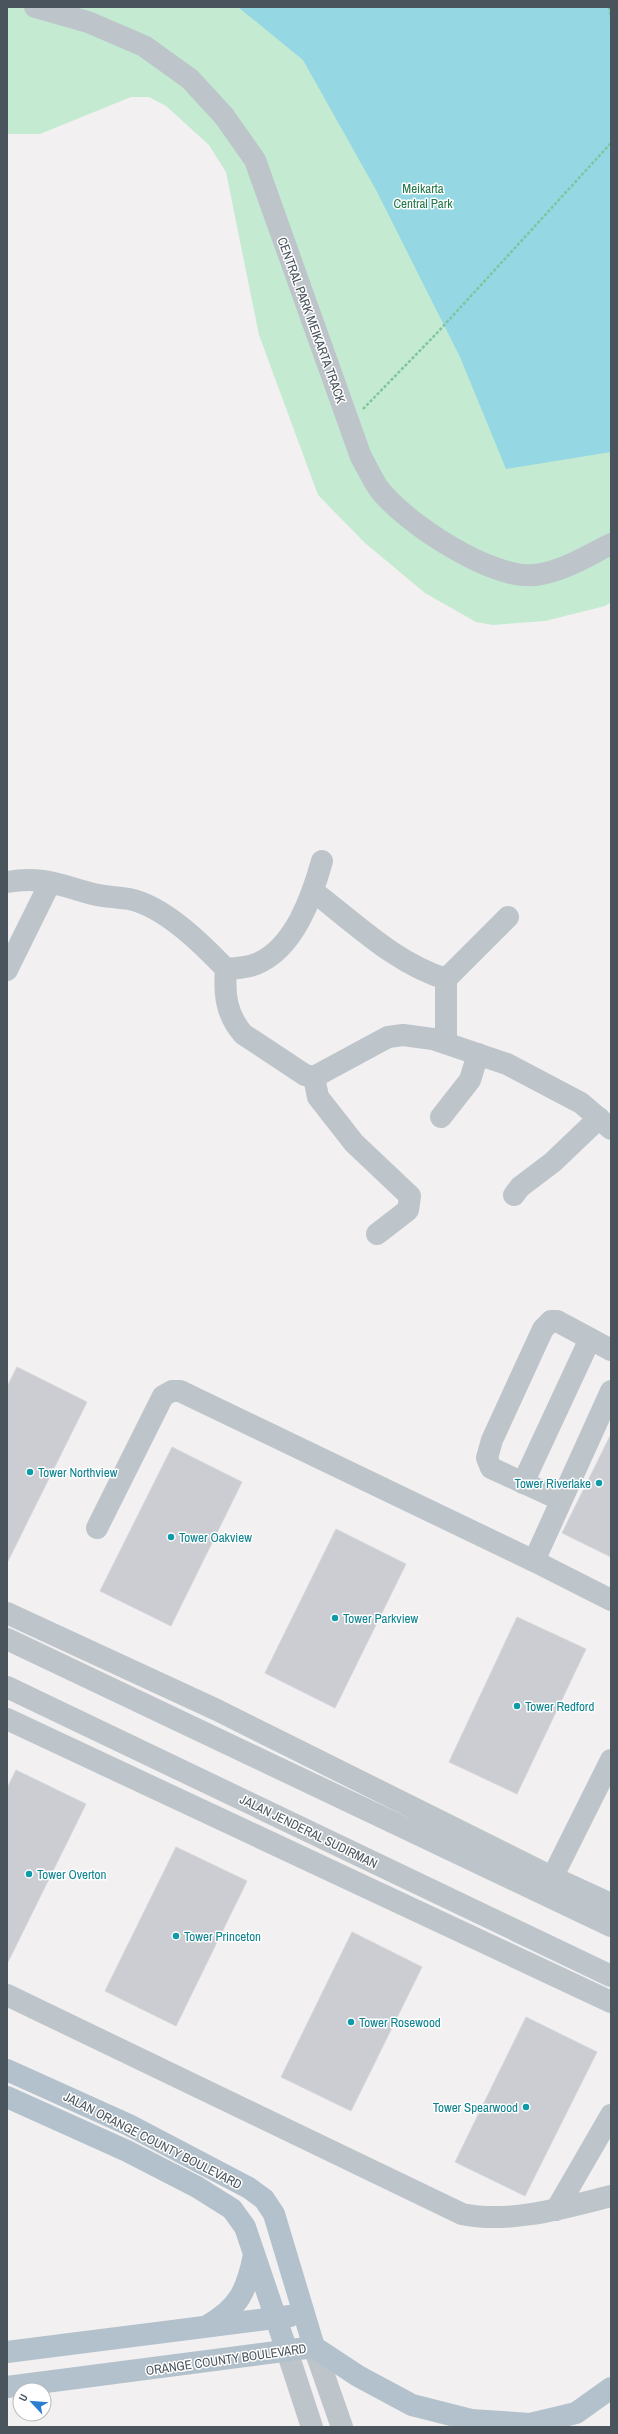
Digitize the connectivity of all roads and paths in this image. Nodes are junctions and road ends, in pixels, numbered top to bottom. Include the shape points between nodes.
1 (35, 7) edge
2 (609, 7) edge
3 (611, 18) edge
4 (611, 143) edge
5 (347, 418) junction
6 (611, 544) edge
7 (322, 861) dead end
8 (7, 882) edge
9 (48, 887) dead end
10 (314, 892) junction
11 (508, 917) dead end
12 (226, 969) junction
13 (7, 970) edge
14 (446, 979) junction
15 (446, 1043) junction
16 (478, 1054) junction
17 (314, 1077) junction
18 (441, 1117) dead end
19 (605, 1123) edge
20 (514, 1194) dead end
21 (378, 1234) dead end
22 (590, 1339) junction
23 (611, 1350) edge
24 (611, 1391) edge
25 (523, 1482) junction
26 (561, 1500) junction
27 (97, 1528) dead end
28 (534, 1561) junction
29 (611, 1600) edge
30 (7, 1613) edge
31 (7, 1639) edge
32 (7, 1687) edge
33 (7, 1719) edge
34 (611, 1760) edge
35 (245, 1801) junction
36 (212, 1815) junction
37 (548, 1886) junction
38 (611, 1904) edge
39 (611, 1926) edge
40 (611, 1976) edge
41 (7, 1995) edge
42 (611, 2002) edge
43 (7, 2070) edge
44 (7, 2097) edge
45 (611, 2115) edge
46 (611, 2196) edge
47 (556, 2210) junction
48 (254, 2253) junction
49 (305, 2314) junction
50 (275, 2318) junction
51 (204, 2328) junction
52 (314, 2347) junction
53 (286, 2351) junction
54 (7, 2352) edge
55 (7, 2387) edge
56 (611, 2388) edge
57 (312, 2427) edge
58 (342, 2427) edge

1 - 5 street, CENTRAL PARK MEIKARTA TRACK via 88,22 144,46 190,79 224,116 255,160
2 - 3 path
4 - 5 path via 437,333 358,414
5 - 6 street, CENTRAL PARK MEIKARTA TRACK via 361,457 379,489 407,516 466,556 509,574 534,575 560,569
7 - 10 street
8 - 12 street via 39,879 104,897 140,903 189,932
9 - 13 street
10 - 12 street via 282,946 275,953 246,968
10 - 14 street via 401,959 423,972
11 - 14 street
12 - 17 street via 225,996 229,1013 243,1034 295,1070
14 - 15 street
15 - 16 street
15 - 17 street via 411,1036 388,1036
16 - 18 street via 470,1080
16 - 19 street via 507,1064 581,1103
17 - 21 street via 318,1096 354,1143 410,1196 408,1210
19 - 20 street
22 - 23 street
22 - 25 street
22 - 25 street via 557,1321 551,1321 544,1329 492,1440 487,1458 491,1468
24 - 26 street
25 - 26 street
26 - 28 street
27 - 28 street via 163,1396 172,1391 180,1391
28 - 29 street
30 - 37 street via 217,1710
31 - 37 street
32 - 35 street, JALAN JENDERAL SUDIRMAN
33 - 36 street
34 - 37 street
35 - 36 street
35 - 40 street, JALAN JENDERAL SUDIRMAN
36 - 42 street
37 - 38 street
37 - 39 street
41 - 47 street via 462,2214 484,2219
43 - 49 main road, JALAN ORANGE COUNTY BOULEVARD via 129,2125 249,2188 264,2199 277,2221
44 - 48 main road, JALAN ORANGE COUNTY BOULEVARD via 127,2151 197,2187 232,2209 244,2227
45 - 47 street
46 - 47 street
48 - 50 main road, JALAN ORANGE COUNTY BOULEVARD
48 - 51 main road via 248,2283 238,2302 223,2317
49 - 50 main road
49 - 52 main road, JALAN ORANGE COUNTY BOULEVARD
50 - 51 main road
50 - 53 main road, JALAN ORANGE COUNTY BOULEVARD
51 - 54 main road
52 - 53 main road, ORANGE COUNTY BOULEVARD
52 - 56 main road, ORANGE COUNTY BOULEVARD via 358,2376 412,2405 471,2420 530,2424 576,2412
52 - 58 street
53 - 55 main road, ORANGE COUNTY BOULEVARD
53 - 57 street

